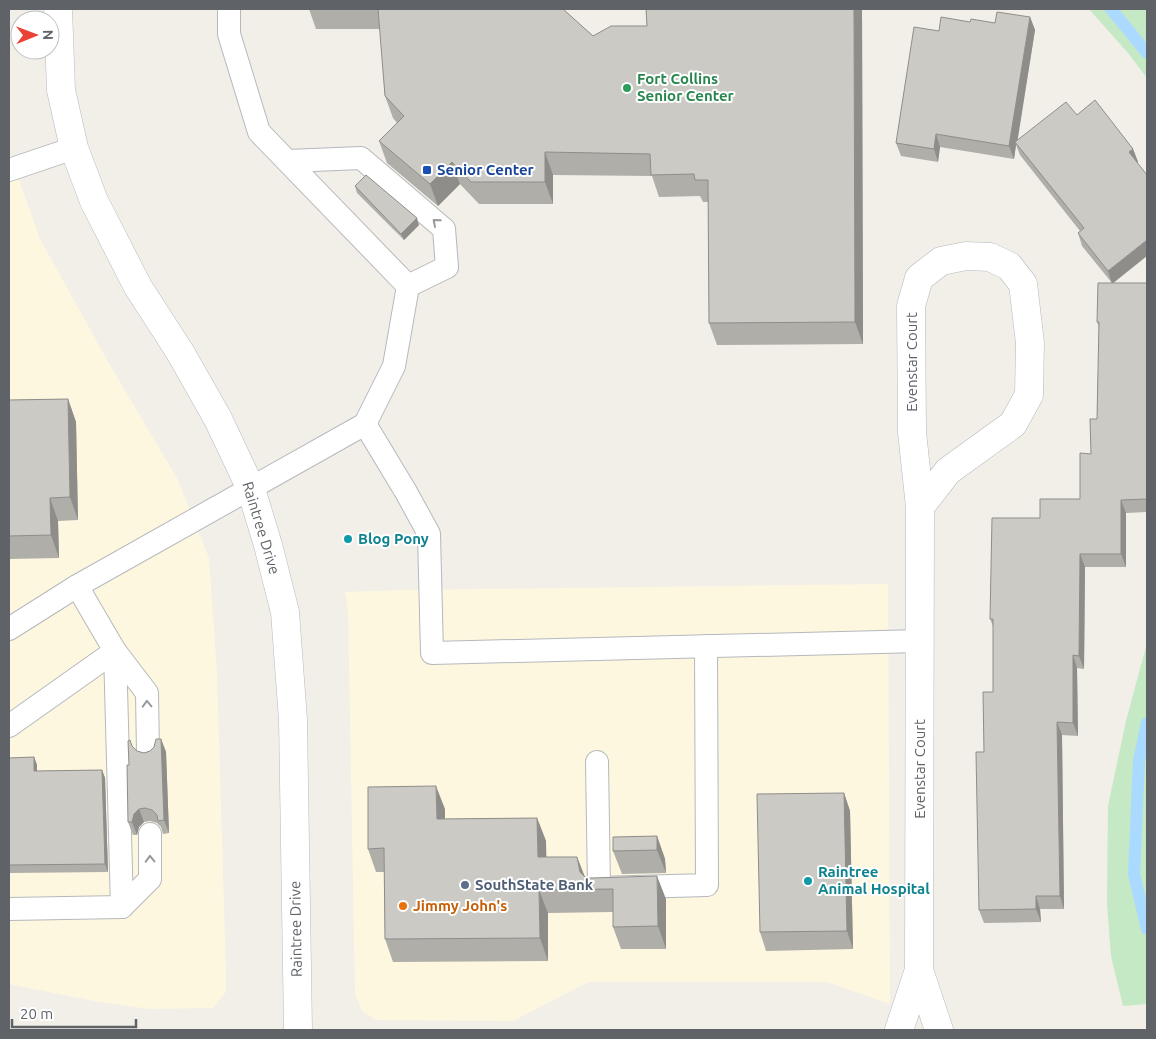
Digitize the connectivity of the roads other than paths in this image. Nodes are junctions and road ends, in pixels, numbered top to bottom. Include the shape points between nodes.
1 (58, 9) edge
2 (229, 9) edge
3 (74, 148) junction
4 (288, 161) junction
5 (9, 170) edge
6 (408, 286) junction
7 (364, 424) junction
8 (251, 489) junction
9 (920, 507) junction
10 (77, 586) junction
11 (9, 629) edge
12 (921, 640) junction
13 (706, 646) junction
14 (115, 651) junction
15 (9, 726) edge
16 (148, 753) edge
17 (597, 762) dead end
18 (150, 834) dead end
19 (122, 907) junction
20 (9, 909) edge
21 (919, 970) junction
22 (298, 1030) edge
23 (899, 1030) edge
24 (939, 1030) edge

1 - 3 street, Raintree Drive via 61,90
2 - 4 lane via 229,34 259,132
3 - 5 lane
3 - 8 street, Raintree Drive via 94,201 138,287 218,419
4 - 6 lane
6 -> 4 lane via 447,267 444,229 361,158
6 - 7 lane via 394,366
7 - 8 lane
7 - 13 lane via 430,534 432,653
8 - 10 lane
8 - 22 street, Raintree Drive via 285,612 293,720
9 - 9 street, Evenstar Court via 948,471 1013,424 1029,395 1030,343 1023,284 1009,266 990,257 966,256 941,261 919,278 911,306 912,432
9 - 12 street, Evenstar Court
10 - 11 lane
10 - 14 lane
12 - 13 lane
12 - 21 street, Evenstar Court
13 - 17 lane via 707,885 599,888
14 - 15 lane
16 -> 14 lane via 146,693
14 - 19 lane
19 -> 18 lane via 150,879
19 - 20 lane
21 - 23 street, Evenstar Court
21 - 24 street, Evenstar Court

